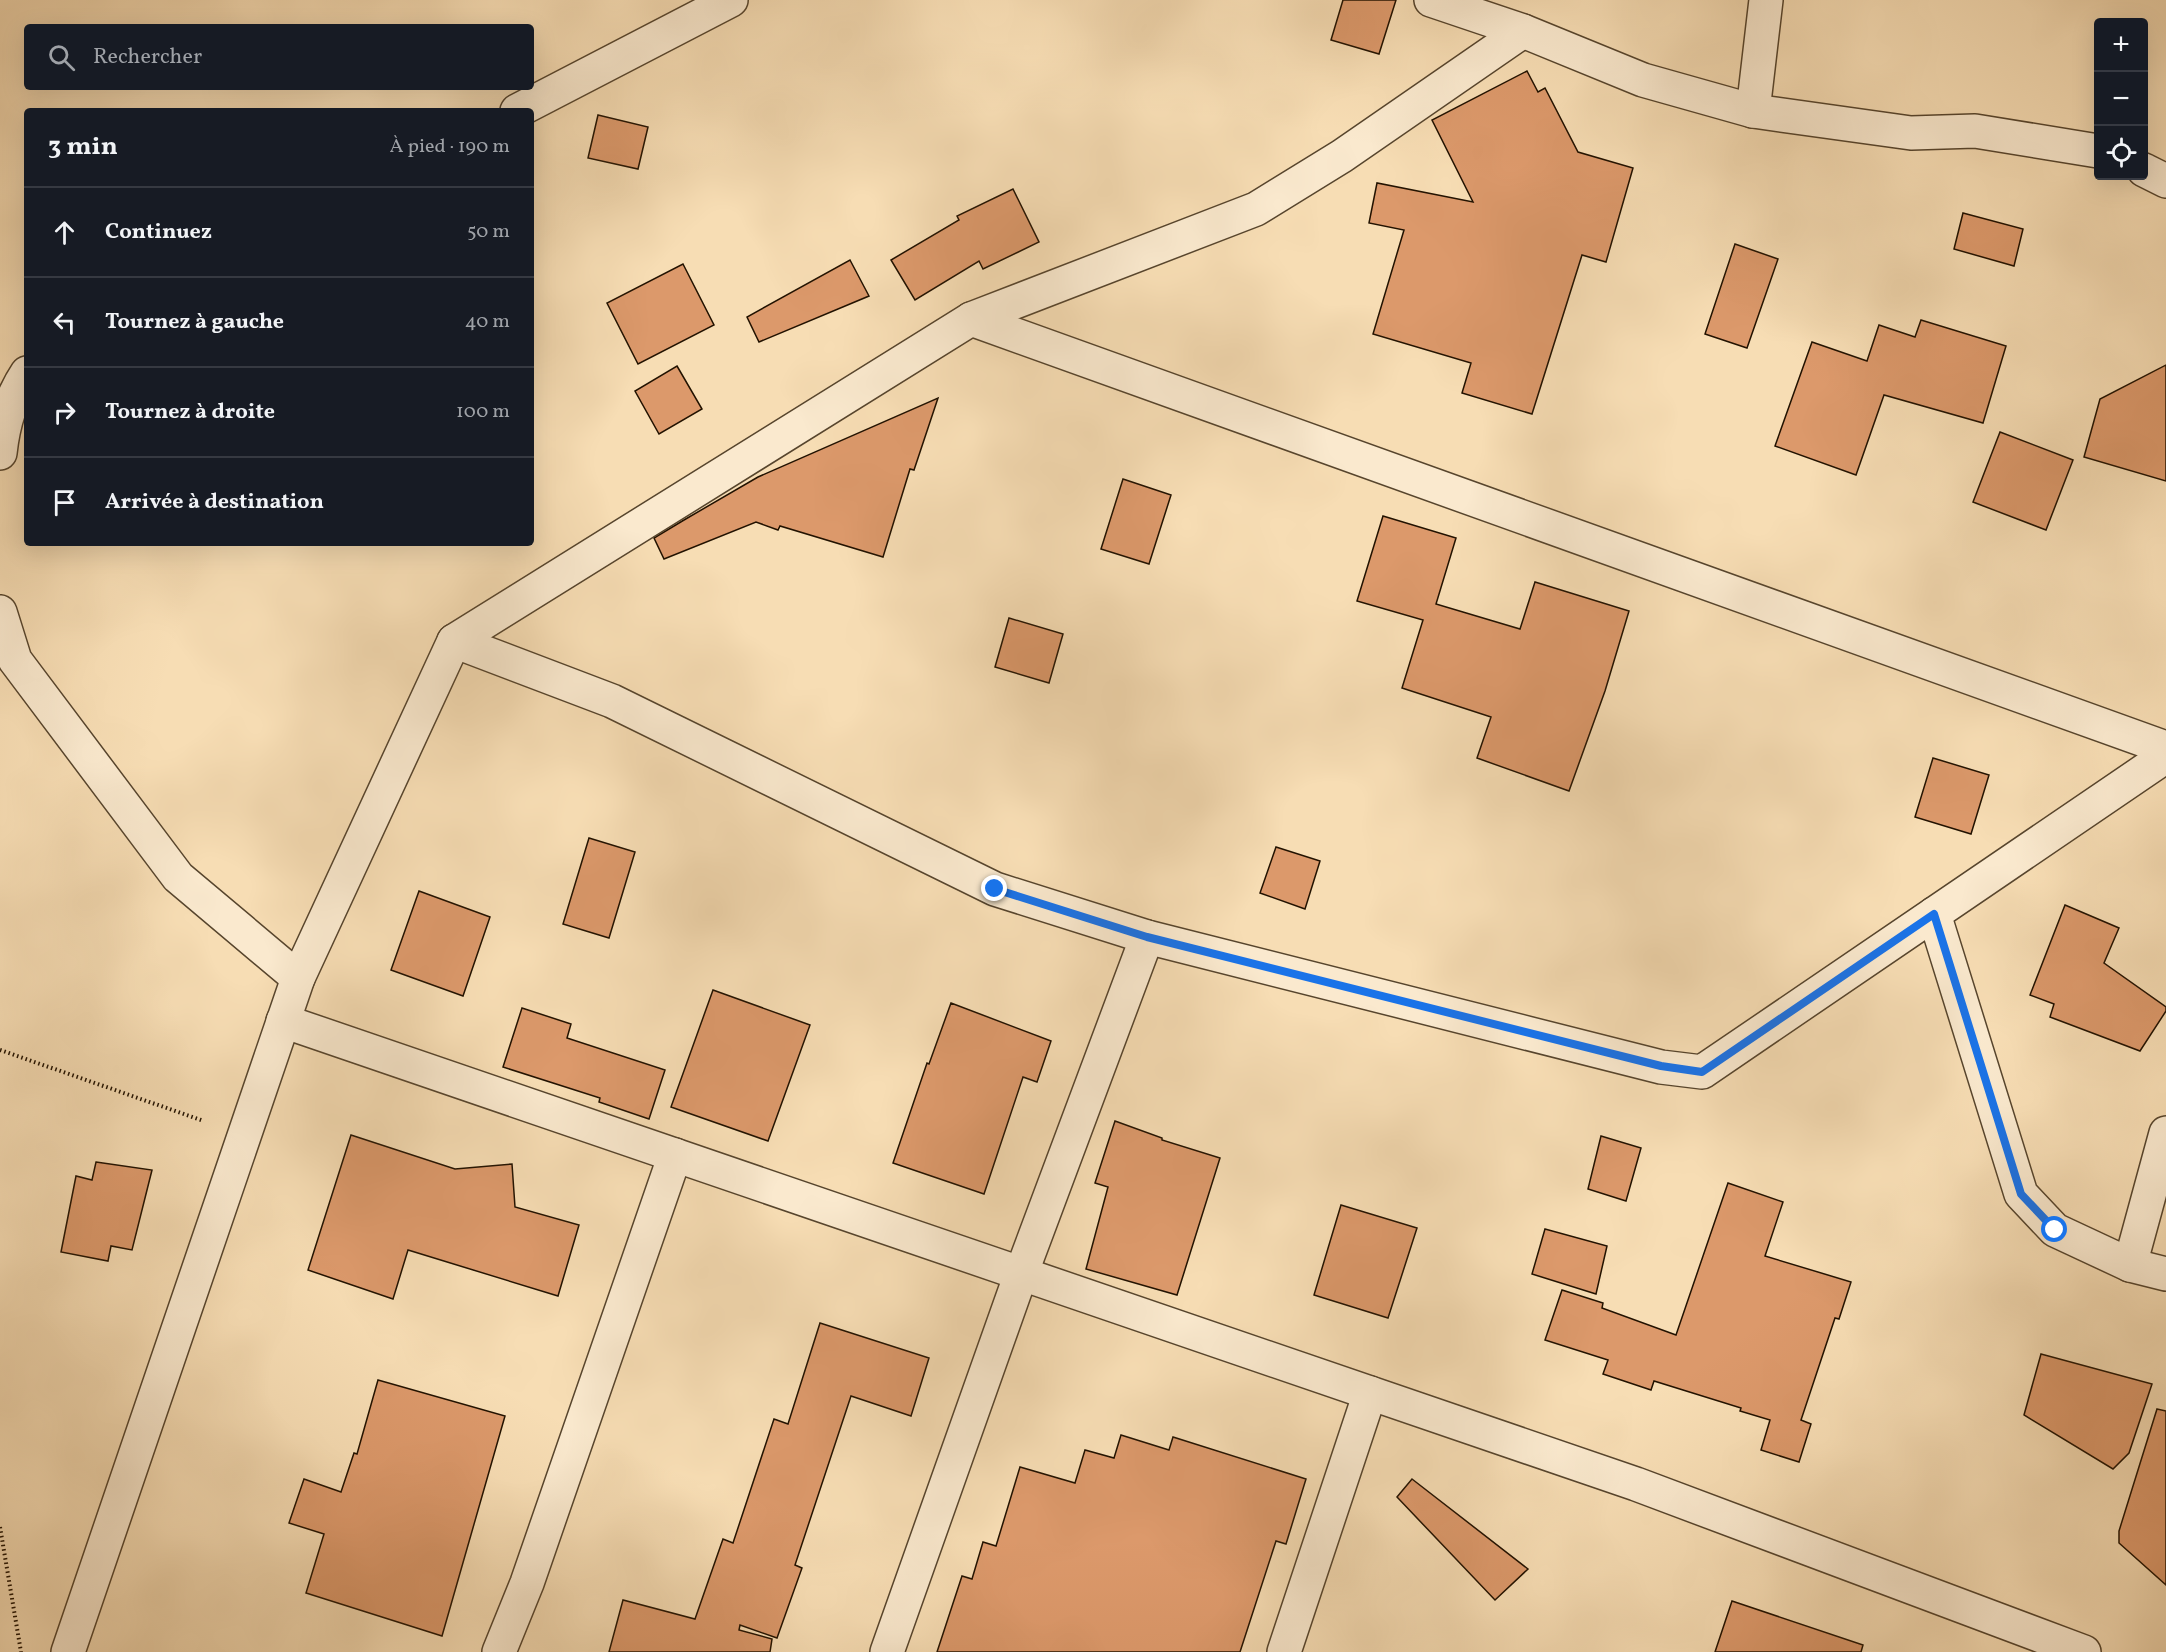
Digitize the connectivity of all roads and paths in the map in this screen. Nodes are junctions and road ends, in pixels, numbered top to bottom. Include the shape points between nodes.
1 (731, 0) edge
2 (1431, 0) edge
3 (1766, 0) edge
4 (1523, 31) junction
5 (523, 108) edge
6 (1753, 111) junction
7 (2094, 150) edge
8 (2148, 172) edge
9 (2166, 181) edge
10 (971, 319) junction
11 (24, 378) edge
12 (0, 453) edge
13 (0, 612) edge
14 (454, 641) junction
15 (2166, 748) edge
16 (2166, 756) edge
17 (1934, 914) junction
18 (1147, 937) junction
19 (298, 978) junction
20 (283, 1022) junction
21 (0, 1050) edge
22 (2166, 1133) edge
23 (245, 1135) junction
24 (675, 1155) junction
25 (2130, 1265) junction
26 (1021, 1274) junction
27 (2166, 1274) edge
28 (1370, 1393) junction
29 (0, 1527) edge
30 (21, 1652) edge
31 (68, 1652) edge
32 (499, 1652) edge
33 (887, 1652) edge
34 (1284, 1652) edge
35 (2084, 1652) edge

1 - 5 street
2 - 4 street
3 - 6 street
4 - 6 street via 1643,80
4 - 10 street via 1342,156 1256,209
6 - 7 street via 1911,133 1975,131
8 - 9 street
10 - 14 street
10 - 15 street
11 - 12 street via 16,390
13 - 19 street via 15,660 178,877
14 - 18 street via 612,701 995,889
14 - 19 street
16 - 17 street
17 - 18 street via 1702,1072 1661,1066
17 - 25 street via 2021,1194 2055,1230
18 - 26 street
19 - 20 street
20 - 23 street
20 - 24 street
21 - 23 path
22 - 25 street
23 - 31 street
24 - 26 street
24 - 32 street
25 - 27 street
26 - 28 street
26 - 33 street
28 - 34 street
28 - 35 street via 1635,1484
29 - 30 path

